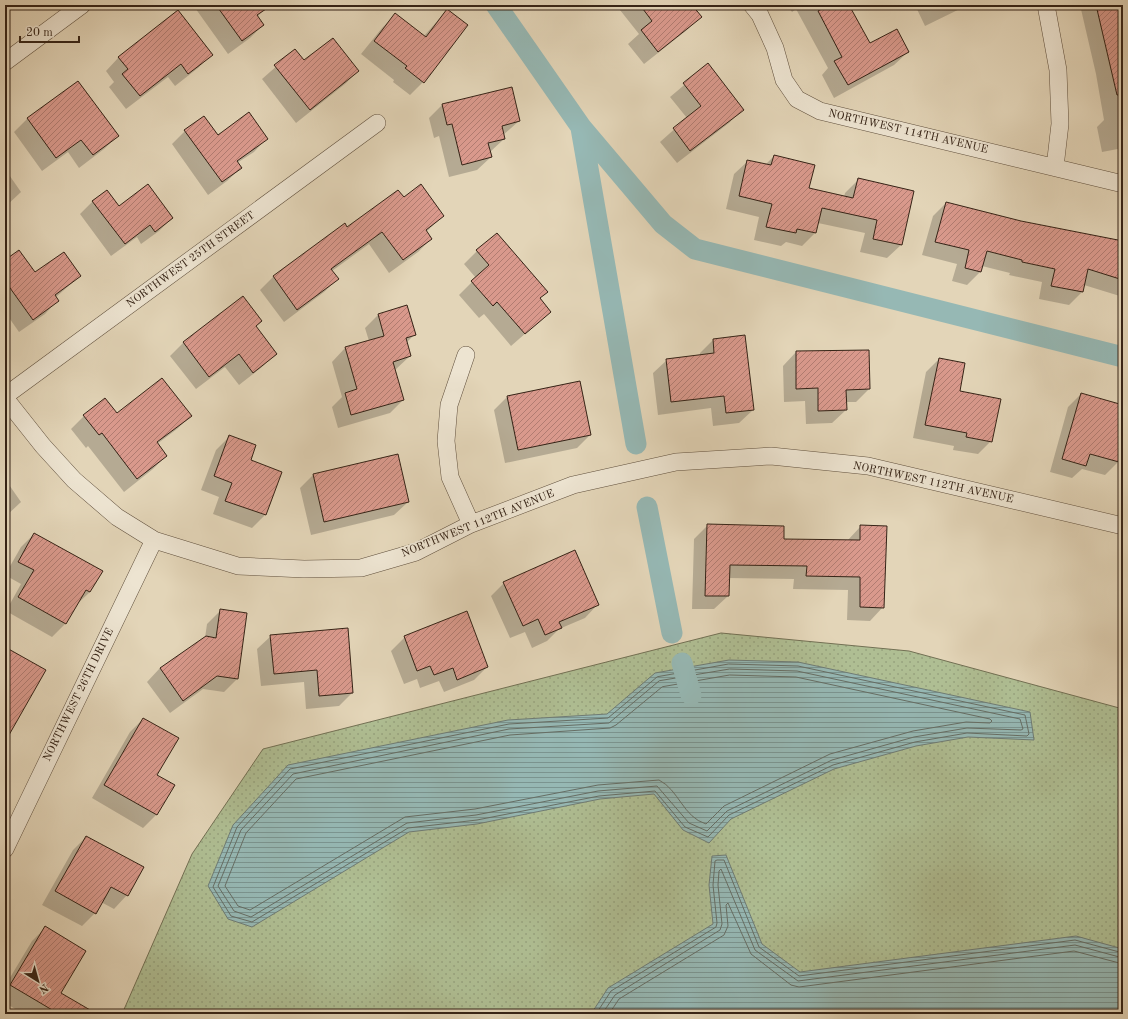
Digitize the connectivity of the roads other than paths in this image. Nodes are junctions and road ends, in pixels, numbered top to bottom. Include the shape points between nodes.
1 (82, 5) edge
2 (752, 5) edge
3 (1046, 5) edge
4 (5, 62) edge
5 (377, 123) dead end
6 (1055, 167) junction
7 (1123, 184) edge
8 (466, 354) dead end
9 (5, 397) edge
10 (471, 524) junction
11 (1123, 526) edge
12 (154, 540) junction
13 (5, 849) edge

1 - 4 street
2 - 6 street, NORTHWEST 114TH AVENUE via 760,15 776,48 784,80 798,99 820,111
3 - 6 street via 1058,70 1060,124
5 - 9 street, NORTHWEST 25TH STREET
6 - 7 street, NORTHWEST 114TH AVENUE
8 - 10 street via 449,405 446,441 450,477
9 - 12 street, NORTHWEST 112TH AVENUE via 43,446 74,480 116,517
10 - 11 street, NORTHWEST 112TH AVENUE via 573,485 676,462 771,456 868,466
10 - 12 street, NORTHWEST 112TH AVENUE via 416,552 361,568 238,566
12 - 13 street, NORTHWEST 26TH DRIVE

